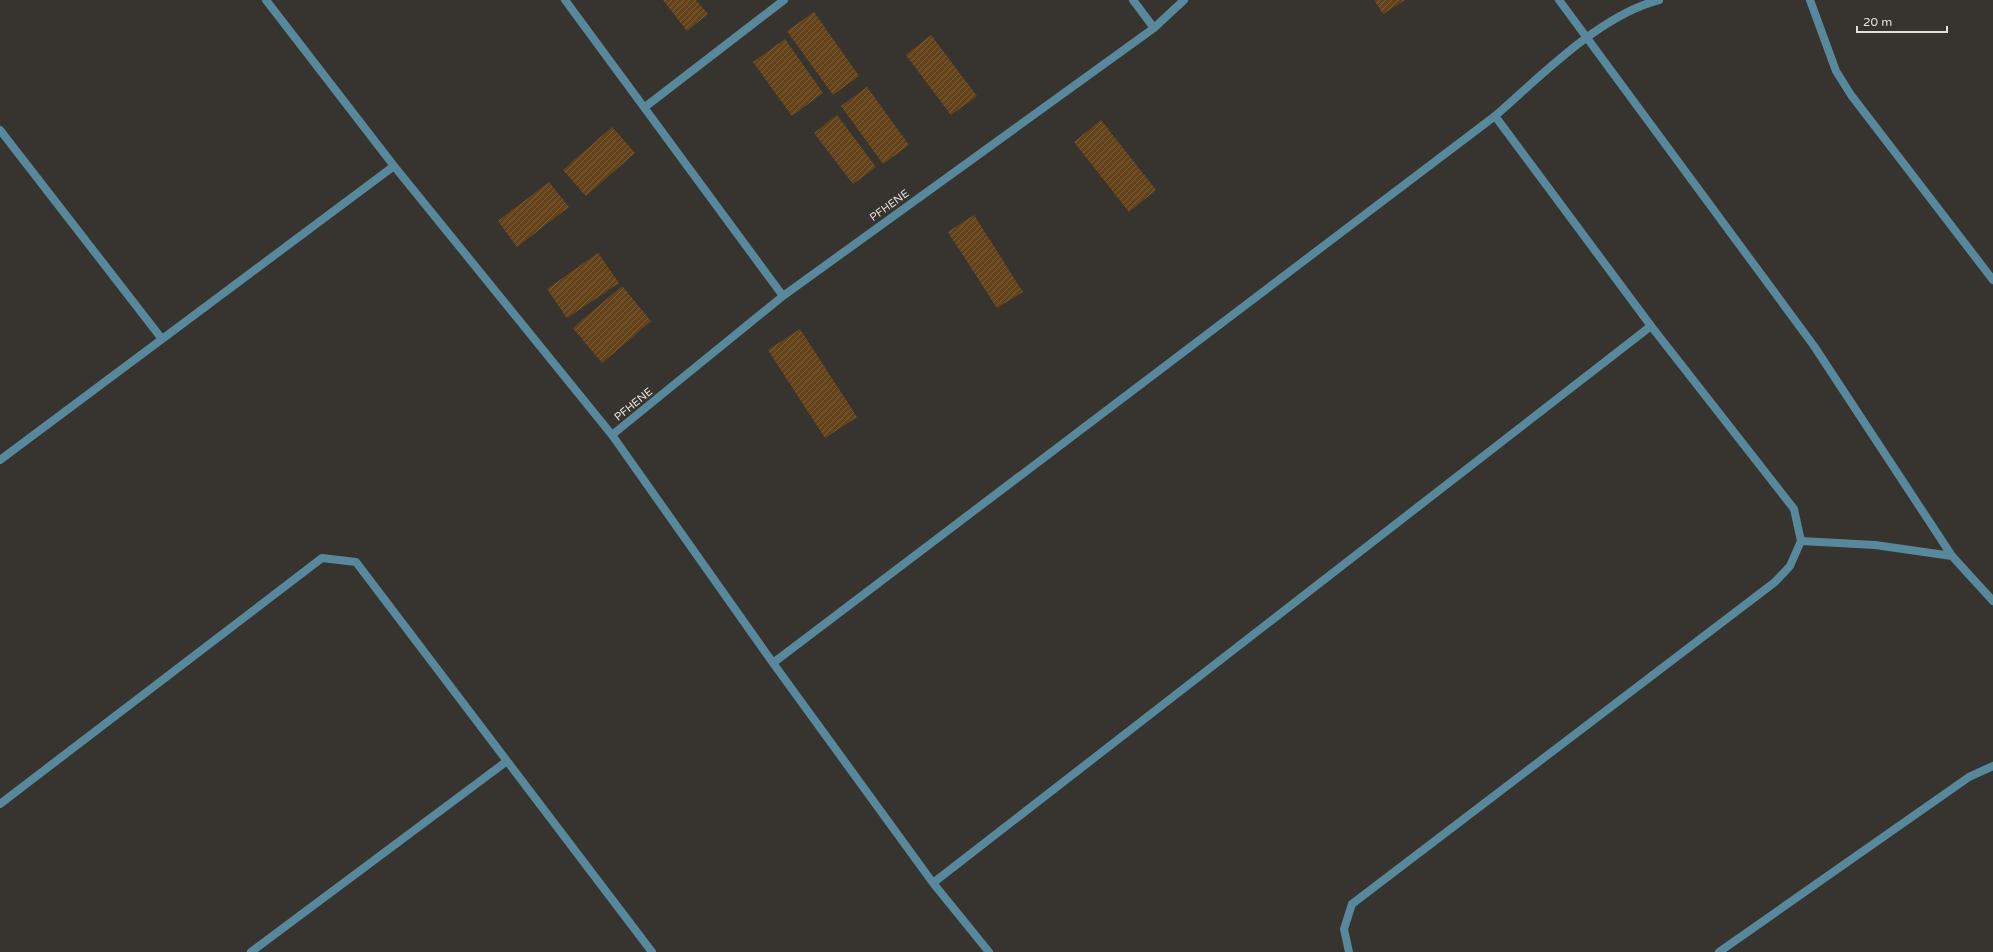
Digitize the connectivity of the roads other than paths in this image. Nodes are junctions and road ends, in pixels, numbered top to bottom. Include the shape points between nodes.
1 (266, 0) edge
2 (565, 0) edge
3 (784, 0) edge
4 (1133, 0) edge
5 (1184, 0) edge
6 (1559, 0) edge
7 (1659, 0) edge
8 (1810, 0) edge
9 (1154, 28) junction
10 (1585, 37) junction
11 (645, 108) junction
12 (1495, 116) junction
13 (0, 130) edge
14 (394, 166) junction
15 (1993, 280) edge
16 (783, 296) junction
17 (1652, 326) junction
18 (162, 339) junction
19 (612, 434) junction
20 (0, 460) edge
21 (1800, 541) junction
22 (1952, 556) junction
23 (1993, 601) edge
24 (773, 663) junction
25 (507, 761) junction
26 (1993, 766) edge
27 (0, 804) edge
28 (933, 883) junction
29 (251, 952) edge
30 (652, 952) edge
31 (989, 952) edge
32 (1349, 952) edge
33 (1719, 952) edge

1 - 14 street
2 - 11 street
3 - 11 street
4 - 9 street
5 - 9 street, PFHENE
6 - 10 street
7 - 10 street via 1643,4
8 - 15 street via 1836,72 1851,95
9 - 16 street, PFHENE
10 - 12 street
10 - 22 street via 1814,346
11 - 16 street
12 - 17 street
12 - 24 street
13 - 18 street
14 - 18 street
14 - 19 street
16 - 19 street, PFHENE
17 - 21 street via 1794,509
17 - 28 street
18 - 20 street
19 - 24 street
21 - 22 street via 1876,545
21 - 32 street via 1790,566 1775,582 1352,904 1344,928
22 - 23 street
24 - 28 street
25 - 27 street via 356,562 322,558
25 - 29 street
25 - 30 street
26 - 33 street via 1969,777
28 - 31 street

